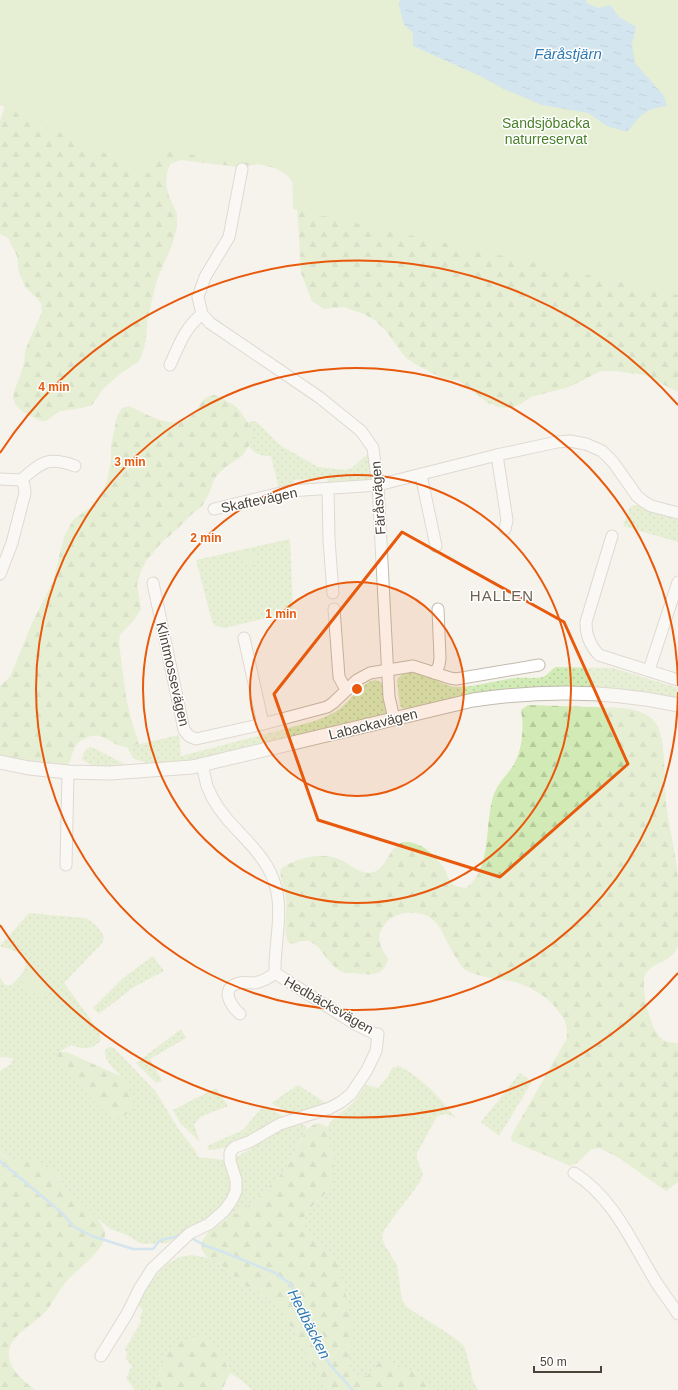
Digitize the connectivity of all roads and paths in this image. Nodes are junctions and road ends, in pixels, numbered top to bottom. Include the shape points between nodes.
1 (242, 169) dead end
2 (202, 314) junction
3 (170, 365) dead end
4 (497, 455) junction
5 (75, 466) dead end
6 (421, 475) junction
7 (0, 479) edge
8 (21, 480) junction
9 (378, 485) junction
10 (328, 489) junction
11 (214, 509) dead end
12 (678, 513) edge
13 (505, 529) dead end
14 (612, 536) dead end
15 (436, 546) dead end
16 (0, 574) edge
17 (678, 582) edge
18 (152, 583) dead end
19 (333, 593) dead end
20 (334, 609) dead end
21 (438, 609) dead end
22 (244, 638) dead end
23 (540, 665) dead end
24 (388, 670) junction
25 (649, 670) junction
26 (435, 672) junction
27 (678, 680) edge
28 (348, 689) junction
29 (678, 705) edge
30 (394, 718) junction
31 (263, 724) junction
32 (0, 762) edge
33 (202, 765) junction
34 (68, 772) junction
35 (66, 865) dead end
36 (275, 973) junction
37 (240, 1014) dead end
38 (574, 1173) dead end
39 (678, 1314) edge
40 (101, 1356) dead end

1 - 2 street via 229,236 200,288 198,297
2 - 3 street via 185,332
2 - 9 street, Färåsvägen via 227,336 319,398 361,432 373,448
4 - 6 street, Skaftevägen
4 - 12 street, Skaftevägen via 557,442 586,444 602,451 614,462 643,501 651,506
4 - 13 street via 507,520
5 - 8 street via 62,461 49,461 34,468
6 - 9 street, Skaftevägen
6 - 15 street
7 - 8 street
8 - 16 street via 25,493 12,543
9 - 10 street, Skaftevägen
9 - 24 street, Färåsvägen
10 - 11 street, Skaftevägen via 289,491
10 - 19 street
14 - 25 street via 586,622 586,634 599,655
17 - 25 street
18 - 31 street, Klintmossevägen via 184,730 188,736 196,739
20 - 28 street via 338,672 342,683
21 - 26 street via 440,658
22 - 31 street
23 - 26 street, Klintmossevägen via 456,679
24 - 26 street, Klintmossevägen via 413,666
24 - 28 street, Klintmossevägen via 370,673
24 - 30 street, Färåsvägen via 389,697
25 - 27 street
28 - 31 street, Klintmossevägen via 327,707
29 - 30 street, Labackavägen via 594,693 538,693 473,700
30 - 33 street, Labackavägen
32 - 34 street, Labackavägen
33 - 34 street, Labackavägen via 110,773
33 - 36 street, Hedbäcksvägen via 207,786 215,802 236,830 264,859 276,887 278,900
34 - 35 street
36 - 37 street, Hedbäcksvägen via 265,980 239,983 231,988 228,994 229,1001
36 - 40 street, Hedbäcksvägen via 355,1024 378,1034 378,1046 374,1056 351,1094 341,1102 280,1124 231,1151 230,1161 236,1180 236,1191 232,1200 209,1224 190,1233 152,1269
38 - 39 street via 598,1192 613,1209

